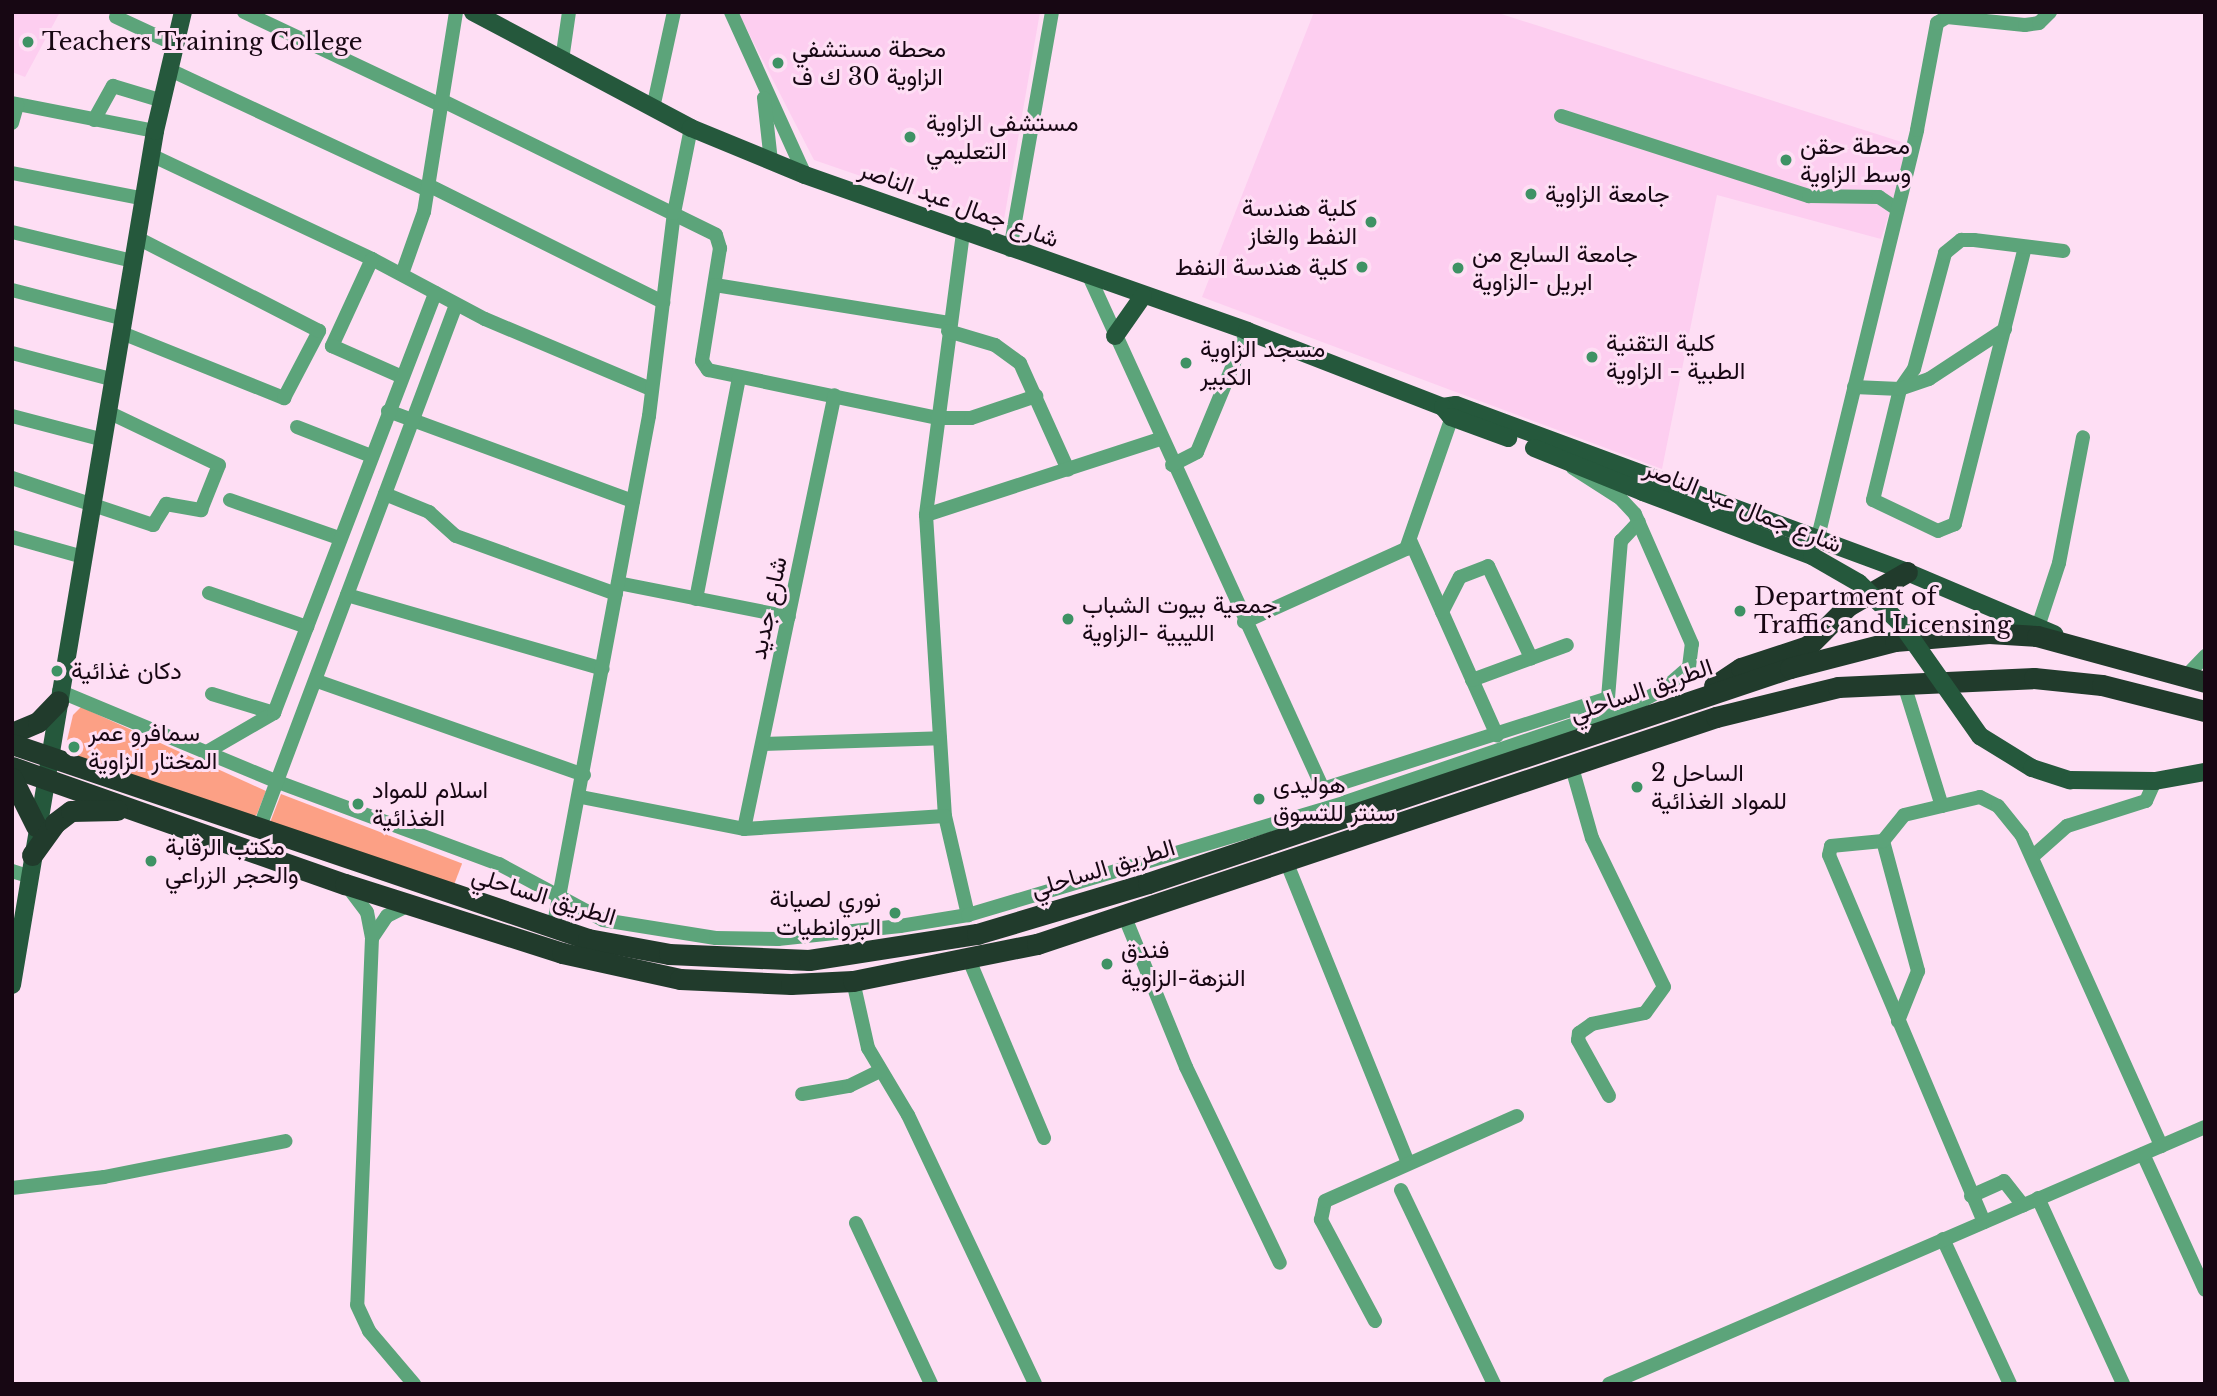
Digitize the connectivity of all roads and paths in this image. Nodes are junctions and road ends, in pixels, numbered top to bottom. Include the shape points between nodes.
1 (183, 12) edge
2 (244, 12) edge
3 (456, 12) edge
4 (473, 12) edge
5 (569, 12) edge
6 (674, 12) edge
7 (731, 12) edge
8 (1052, 12) edge
9 (2050, 12) edge
10 (116, 17) dead end
11 (176, 45) junction
12 (562, 60) junction
13 (170, 70) junction
14 (762, 86) junction
15 (163, 101) junction
16 (441, 103) junction
17 (15, 104) edge
18 (653, 108) junction
19 (1561, 116) dead end
20 (94, 120) junction
21 (12, 123) edge
22 (691, 128) junction
23 (155, 131) junction
24 (151, 155) junction
25 (771, 161) junction
26 (12, 173) edge
27 (805, 174) junction
28 (427, 187) junction
29 (144, 199) junction
30 (1897, 209) junction
31 (674, 213) junction
32 (12, 232) edge
33 (963, 233) junction
34 (137, 239) junction
35 (2025, 247) junction
36 (1010, 250) junction
37 (2063, 251) dead end
38 (372, 259) junction
39 (133, 261) junction
40 (402, 274) junction
41 (1089, 276) junction
42 (715, 285) junction
43 (12, 290) edge
44 (435, 293) junction
45 (1143, 296) junction
46 (663, 302) junction
47 (456, 304) junction
48 (122, 326) junction
49 (948, 327) junction
50 (2005, 329) junction
51 (1247, 331) junction
52 (1115, 336) junction
53 (12, 353) edge
54 (400, 376) junction
55 (739, 377) junction
56 (114, 380) junction
57 (1854, 387) junction
58 (651, 389) junction
59 (1900, 389) junction
60 (835, 395) junction
61 (1036, 396) junction
62 (1450, 410) junction
63 (388, 411) junction
64 (108, 412) junction
65 (12, 416) edge
66 (937, 418) junction
67 (413, 420) junction
68 (297, 426) dead end
69 (2083, 437) dead end
70 (1160, 439) junction
71 (104, 440) junction
72 (371, 456) junction
73 (1566, 463) junction
74 (1172, 465) junction
75 (1068, 470) junction
76 (12, 478) edge
77 (385, 494) junction
78 (230, 499) dead end
79 (92, 500) junction
80 (633, 501) junction
81 (926, 515) junction
82 (1639, 522) junction
83 (12, 537) edge
84 (340, 538) junction
85 (1410, 540) junction
86 (1817, 541) junction
87 (83, 557) junction
88 (1907, 572) junction
89 (617, 588) junction
90 (209, 593) dead end
91 (347, 595) junction
92 (696, 598) junction
93 (1442, 612) junction
94 (789, 617) junction
95 (1244, 622) junction
96 (307, 627) junction
97 (2038, 627) junction
98 (2074, 642) junction
99 (1567, 645) dead end
100 (1808, 646) junction
101 (1864, 648) junction
102 (2205, 656) edge
103 (1531, 658) junction
104 (603, 669) junction
105 (2195, 679) edge
106 (1472, 680) junction
107 (317, 681) junction
108 (1903, 681) junction
109 (212, 694) dead end
110 (59, 696) junction
111 (1703, 698) junction
112 (2205, 711) edge
113 (274, 713) junction
114 (18, 727) edge
115 (1497, 735) junction
116 (940, 738) junction
117 (12, 744) edge
118 (763, 744) junction
119 (205, 753) junction
120 (1571, 764) junction
121 (12, 767) edge
122 (47, 768) junction
123 (2205, 772) edge
124 (584, 775) junction
125 (12, 778) edge
126 (2155, 780) junction
127 (278, 782) junction
128 (581, 797) junction
129 (1942, 806) junction
130 (138, 810) junction
131 (945, 816) junction
132 (36, 825) junction
133 (259, 829) junction
134 (744, 830) junction
135 (1883, 841) junction
136 (32, 855) junction
137 (2032, 857) junction
138 (1286, 861) junction
139 (20, 874) edge
140 (345, 884) junction
141 (560, 900) junction
142 (409, 905) junction
143 (968, 915) junction
144 (1124, 915) junction
145 (553, 929) junction
146 (372, 938) junction
147 (970, 962) junction
148 (853, 981) junction
149 (12, 985) edge
150 (1898, 1021) junction
151 (880, 1071) junction
152 (802, 1094) dead end
153 (1609, 1096) dead end
154 (1517, 1116) dead end
155 (2205, 1128) edge
156 (1044, 1138) dead end
157 (285, 1141) dead end
158 (2161, 1146) junction
159 (2143, 1154) junction
160 (1407, 1160) junction
161 (12, 1188) edge
162 (1401, 1190) dead end
163 (1971, 1196) junction
164 (2039, 1198) junction
165 (2023, 1205) junction
166 (1984, 1222) junction
167 (856, 1223) dead end
168 (1943, 1239) junction
169 (1280, 1263) dead end
170 (2205, 1290) edge
171 (1375, 1321) dead end
172 (1626, 1381) edge
173 (414, 1384) edge
174 (931, 1384) edge
175 (1035, 1384) edge
176 (1494, 1384) edge
177 (1609, 1384) edge
178 (2010, 1384) edge
179 (2123, 1384) edge

1 - 11 main road
2 - 16 street
3 - 16 street
4 - 12 main road, شارع جمال عبد الناصر
5 - 12 street
6 - 18 street
7 - 14 street
8 - 36 street
9 - 30 street via 2039,23 2025,26 1947,17 1937,23
10 - 11 street
11 - 13 main road
12 - 18 main road, شارع جمال عبد الناصر
13 - 15 main road
13 - 28 street
14 - 25 street
14 - 27 street
15 - 20 street via 113,86
15 - 23 main road
16 - 28 street
16 - 31 street
17 - 20 street
17 - 21 street
18 - 22 main road, شارع جمال عبد الناصر
19 - 30 street via 1809,196 1879,197
20 - 23 street
22 - 25 main road, شارع جمال عبد الناصر
22 - 31 street
23 - 24 main road
24 - 29 main road
24 - 38 street
25 - 27 main road, شارع جمال عبد الناصر
26 - 29 street
27 - 33 main road, شارع جمال عبد الناصر
28 - 40 street via 419,230
28 - 46 street
29 - 34 main road
30 - 57 street
31 - 42 street via 719,239
31 - 46 street
32 - 39 street
33 - 36 main road, شارع جمال عبد الناصر
33 - 49 street
34 - 39 main road
34 - 48 street via 319,331 284,398
35 - 37 street
35 - 50 street
35 - 59 street via 1961,240 1945,253 1914,369
36 - 41 main road, شارع جمال عبد الناصر
38 - 40 street
38 - 54 street via 332,346
39 - 48 main road
40 - 44 street
41 - 45 main road, شارع جمال عبد الناصر
41 - 52 street
42 - 49 street
42 - 55 street via 703,364
43 - 48 street
44 - 47 street
44 - 54 street
45 - 51 main road, شارع جمال عبد الناصر
45 - 52 main road
46 - 58 street
47 - 58 street
47 - 67 street
48 - 56 main road
49 - 61 street via 1005,350 1020,363
49 - 66 street
50 - 59 street via 1929,379
50 - 59 street via 1955,524 1947,531 1873,500
51 - 62 main road, شارع جمال عبد الناصر
51 - 74 street via 1197,452
52 - 70 street
53 - 56 street
54 - 63 street
55 - 60 street
55 - 92 street
56 - 64 main road
57 - 59 street
57 - 86 street
58 - 80 street
60 - 66 street
60 - 94 street, شارع جديد
61 - 66 street via 971,418
61 - 75 street
62 - 73 main road, شارع جمال عبد الناصر
62 - 85 street
62 - 86 main road, شارع جمال عبد الناصر
63 - 67 street
63 - 72 street
64 - 71 main road
64 - 79 street via 220,467 201,510 166,504 154,525
65 - 71 street
66 - 81 street
67 - 77 street
67 - 80 street
68 - 72 street
69 - 97 street via 2059,563
70 - 74 street
70 - 75 street
71 - 79 main road
72 - 84 street
73 - 82 street via 1620,498
73 - 126 main road, شارع جمال عبد الناصر, bridge via 1812,556 1859,583 1902,625 1980,736 2032,768 2070,780
74 - 95 street
75 - 81 street
76 - 79 street
77 - 89 street via 429,512 456,536
77 - 91 street
78 - 84 street
79 - 87 main road
80 - 89 street
81 - 116 street
82 - 115 street via 1621,541 1608,698
82 - 143 street via 1694,651 1689,667 1665,688 1640,702 1346,802
83 - 87 street
84 - 96 street
85 - 93 street
85 - 95 street via 1399,555
86 - 88 main road, شارع جمال عبد الناصر
87 - 110 main road
88 - 97 main road, شارع جمال عبد الناصر
88 - 100 highway via 1848,606
89 - 92 street
89 - 104 street
90 - 96 street
91 - 104 street
91 - 107 street
92 - 94 street
93 - 103 street via 1460,578 1488,566
93 - 106 street
94 - 118 street, شارع جديد
95 - 115 street via 1323,789
96 - 113 street
97 - 98 main road, شارع جمال عبد الناصر
98 - 101 highway, الطريق الساحلي via 1989,633
98 - 105 highway, الطريق الساحلي
99 - 103 street
100 - 101 highway
100 - 111 highway via 1741,668
101 - 111 highway, الطريق الساحلي
102 - 105 street
103 - 106 street
104 - 124 street
106 - 115 street
107 - 124 street
107 - 127 street
108 - 112 highway, الطريق الساحلي via 2034,678 2102,685
108 - 120 highway, الطريق الساحلي via 1785,699
108 - 129 street
109 - 113 street
110 - 114 highway
110 - 119 street
110 - 122 main road
111 - 145 highway, الطريق الساحلي via 1148,883 939,942 858,956 764,961 669,954
113 - 119 street
116 - 118 street
116 - 131 street
117 - 122 highway, الطريق الساحلي
118 - 134 street, شارع جديد
119 - 127 street
120 - 138 highway, الطريق الساحلي
120 - 153 street via 1592,838 1664,987 1645,1013 1592,1024 1579,1033 1578,1040
121 - 122 highway, الطريق الساحلي
122 - 130 highway, الطريق الساحلي
122 - 132 main road
122 - 133 highway, الطريق الساحلي
123 - 126 main road, شارع جمال عبد الناصر
124 - 128 street
125 - 132 highway
126 - 137 street via 2146,801 2067,827
127 - 133 street
127 - 141 street via 499,864
128 - 134 street
128 - 141 street
129 - 135 street via 1904,815
129 - 137 street via 1990,800 2017,828
130 - 136 highway via 71,811 55,822
130 - 140 highway, الطريق الساحلي
131 - 134 street
131 - 143 street
132 - 136 main road
133 - 145 highway, الطريق الساحلي
135 - 150 street via 1918,971
135 - 150 street via 1830,846 1829,855
136 - 139 main road
137 - 158 street
138 - 144 highway, الطريق الساحلي
138 - 160 street
139 - 149 main road
140 - 142 highway, الطريق الساحلي
140 - 146 street via 367,912
141 - 143 street via 603,920 716,938 824,936
141 - 145 street
142 - 146 street via 387,916
142 - 148 highway, الطريق الساحلي via 597,963 680,979 745,985
144 - 147 highway, الطريق الساحلي
144 - 169 street via 1186,1067
146 - 173 street via 356,1296 369,1331
147 - 148 highway, الطريق الساحلي
147 - 156 street
148 - 151 street via 864,1035
150 - 163 street
151 - 152 street via 849,1086
151 - 175 street via 908,1115
154 - 160 street
155 - 158 street
157 - 161 street via 104,1177
158 - 159 street
159 - 164 street
159 - 170 street
160 - 171 street via 1334,1194 1320,1208 1321,1220
162 - 176 street
163 - 165 street via 2004,1181
163 - 166 street
164 - 165 street
164 - 179 street
165 - 166 street
166 - 168 street
167 - 174 street
168 - 172 street
168 - 178 street
172 - 177 street

